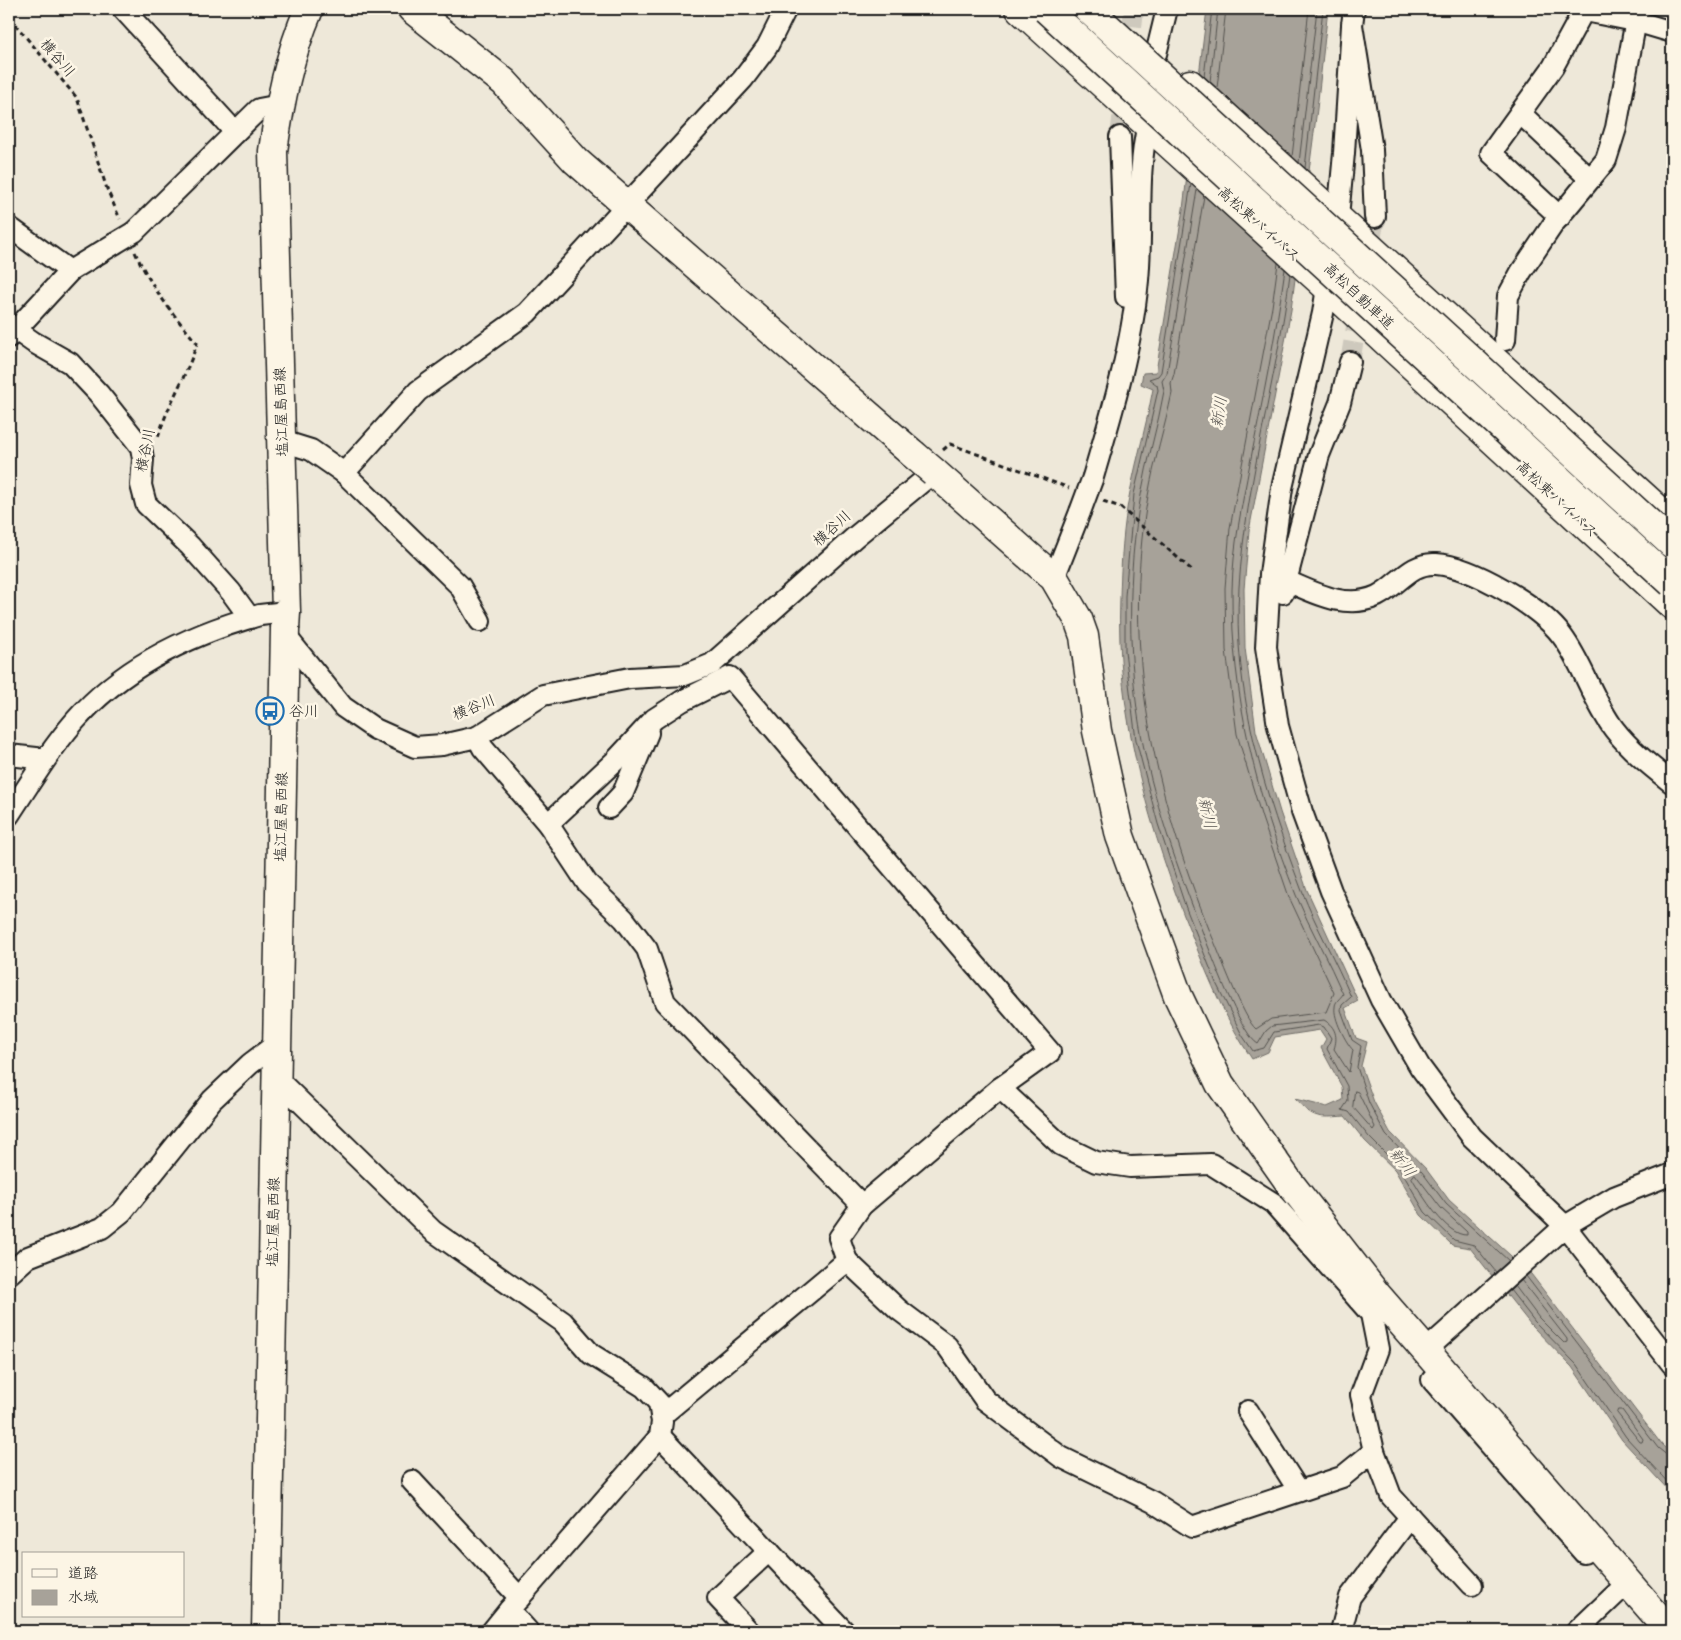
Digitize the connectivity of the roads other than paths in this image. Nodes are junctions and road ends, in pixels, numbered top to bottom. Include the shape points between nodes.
1 (123, 9) edge
2 (309, 9) edge
3 (412, 9) edge
4 (786, 9) edge
5 (1020, 9) edge
6 (1046, 9) edge
7 (1088, 9) edge
8 (1104, 9) edge
9 (1167, 9) edge
10 (1579, 10) edge
11 (1636, 15) edge
12 (1353, 17) edge
13 (1672, 32) edge
14 (1165, 62) junction
15 (280, 105) junction
16 (1520, 113) junction
17 (1153, 128) junction
18 (235, 132) junction
19 (1120, 137) tunnel mouth
20 (1590, 179) junction
21 (626, 204) junction
22 (1330, 210) junction
23 (1375, 217) tunnel mouth
24 (1560, 217) junction
25 (9, 227) edge
26 (70, 271) junction
27 (1326, 286) junction
28 (11, 330) edge
29 (1129, 338) junction
30 (1506, 340) dead end
31 (1350, 362) tunnel mouth
32 (282, 441) junction
33 (928, 461) junction
34 (344, 473) junction
35 (1672, 522) edge
36 (1672, 544) edge
37 (1054, 578) junction
38 (1287, 581) junction
39 (1672, 583) edge
40 (1672, 605) edge
41 (480, 621) dead end
42 (273, 622) junction
43 (1266, 647) junction
44 (712, 664) junction
45 (654, 719) junction
46 (477, 737) junction
47 (9, 754) edge
48 (46, 759) junction
49 (1672, 783) edge
50 (609, 808) dead end
51 (9, 814) edge
52 (548, 824) junction
53 (276, 1044) junction
54 (276, 1078) junction
55 (1000, 1088) junction
56 (1672, 1174) edge
57 (862, 1205) junction
58 (1560, 1230) junction
59 (847, 1261) junction
60 (9, 1274) edge
61 (1431, 1346) junction
62 (1672, 1364) edge
63 (1432, 1380) dead end
64 (1248, 1411) dead end
65 (660, 1426) junction
66 (1374, 1451) junction
67 (412, 1481) dead end
68 (1299, 1492) junction
69 (1410, 1517) junction
70 (769, 1551) junction
71 (1472, 1585) dead end
72 (1618, 1592) junction
73 (515, 1604) junction
74 (266, 1631) edge
75 (492, 1631) edge
76 (528, 1631) edge
77 (749, 1631) edge
78 (844, 1631) edge
79 (1340, 1631) edge
80 (1577, 1631) edge
81 (1653, 1631) edge
82 (1670, 1631) edge

1 - 18 street
2 - 15 main road, 塩江屋島西線 via 291,55
3 - 21 main road via 504,82 576,161
4 - 21 street via 767,47 743,79
5 - 17 main road, 高松東バイパス
6 - 39 main road, 高松自動車道, bridge
7 - 36 main road, 高松自動車道, bridge
8 - 14 main road
9 - 14 street
10 - 11 street
10 - 16 street via 1553,67
11 - 13 street
11 - 20 street via 1616,128 1606,160
12 - 22 street via 1344,153
12 - 23 street via 1372,150
14 - 22 main road
15 - 18 street via 259,109
15 - 32 main road, 塩江屋島西線 via 273,151 272,199
16 - 20 street
16 - 24 street via 1491,153
17 - 27 main road, 高松東バイパス
17 - 29 street via 1142,149 1138,280
18 - 26 street via 126,237
19 - 29 street via 1121,216
20 - 24 street
21 - 33 main road
21 - 34 street via 527,313 418,391
22 - 27 street
22 - 35 main road
24 - 30 street via 1508,296
25 - 26 street
26 - 28 street
27 - 40 main road, 高松東バイパス
27 - 43 street via 1282,488 1270,574
28 - 42 street via 70,363 99,394 141,448 141,485 146,504 231,592
29 - 37 street, bridge via 1093,477
31 - 38 street via 1340,403 1319,456
32 - 34 street via 311,450
32 - 42 main road, 塩江屋島西線
33 - 37 main road
33 - 44 street via 855,537
34 - 41 street via 460,586
37 - 61 main road via 1073,609 1084,636 1097,731 1120,836 1182,1005 1220,1084 1289,1182 1377,1295
38 - 43 street
38 - 49 street via 1325,597 1350,602 1378,596 1411,569 1435,564 1458,569 1499,587 1533,607 1562,635 1614,729 1643,760
42 - 46 street via 343,707 375,729 415,747
42 - 48 street via 208,631 120,678 76,720
42 - 53 main road, 塩江屋島西線
43 - 58 street via 1278,726 1302,812 1331,892 1381,1000 1420,1067 1472,1136
44 - 45 street via 684,689 660,704
44 - 46 street via 685,675 630,678 543,695
45 - 50 street via 623,793
45 - 52 street
45 - 55 street via 730,677 1050,1052
46 - 52 street
47 - 48 street
48 - 51 street
52 - 57 street via 587,883 624,919 647,949 665,1002
53 - 54 main road, 塩江屋島西線
53 - 60 street via 212,1100 122,1212 102,1228 28,1257
54 - 65 street via 433,1231 563,1322 591,1354 644,1388 659,1403
54 - 74 main road, 塩江屋島西線
55 - 57 street
55 - 66 street via 1061,1145 1096,1162 1130,1167 1211,1164 1273,1203 1371,1314 1378,1349 1361,1395
56 - 58 street via 1614,1197
57 - 59 street via 839,1238
58 - 61 street
58 - 62 street
59 - 65 street
59 - 68 street via 899,1310 947,1346 984,1400 1061,1457 1153,1502 1192,1527
61 - 82 main road
63 - 72 street
64 - 68 street
65 - 70 street
65 - 73 street
66 - 68 street via 1342,1477
66 - 69 street via 1391,1496
67 - 73 street
69 - 71 street
69 - 79 street via 1350,1597
70 - 77 street via 718,1598
70 - 78 street
72 - 80 street
72 - 81 street
73 - 75 street
73 - 76 street

